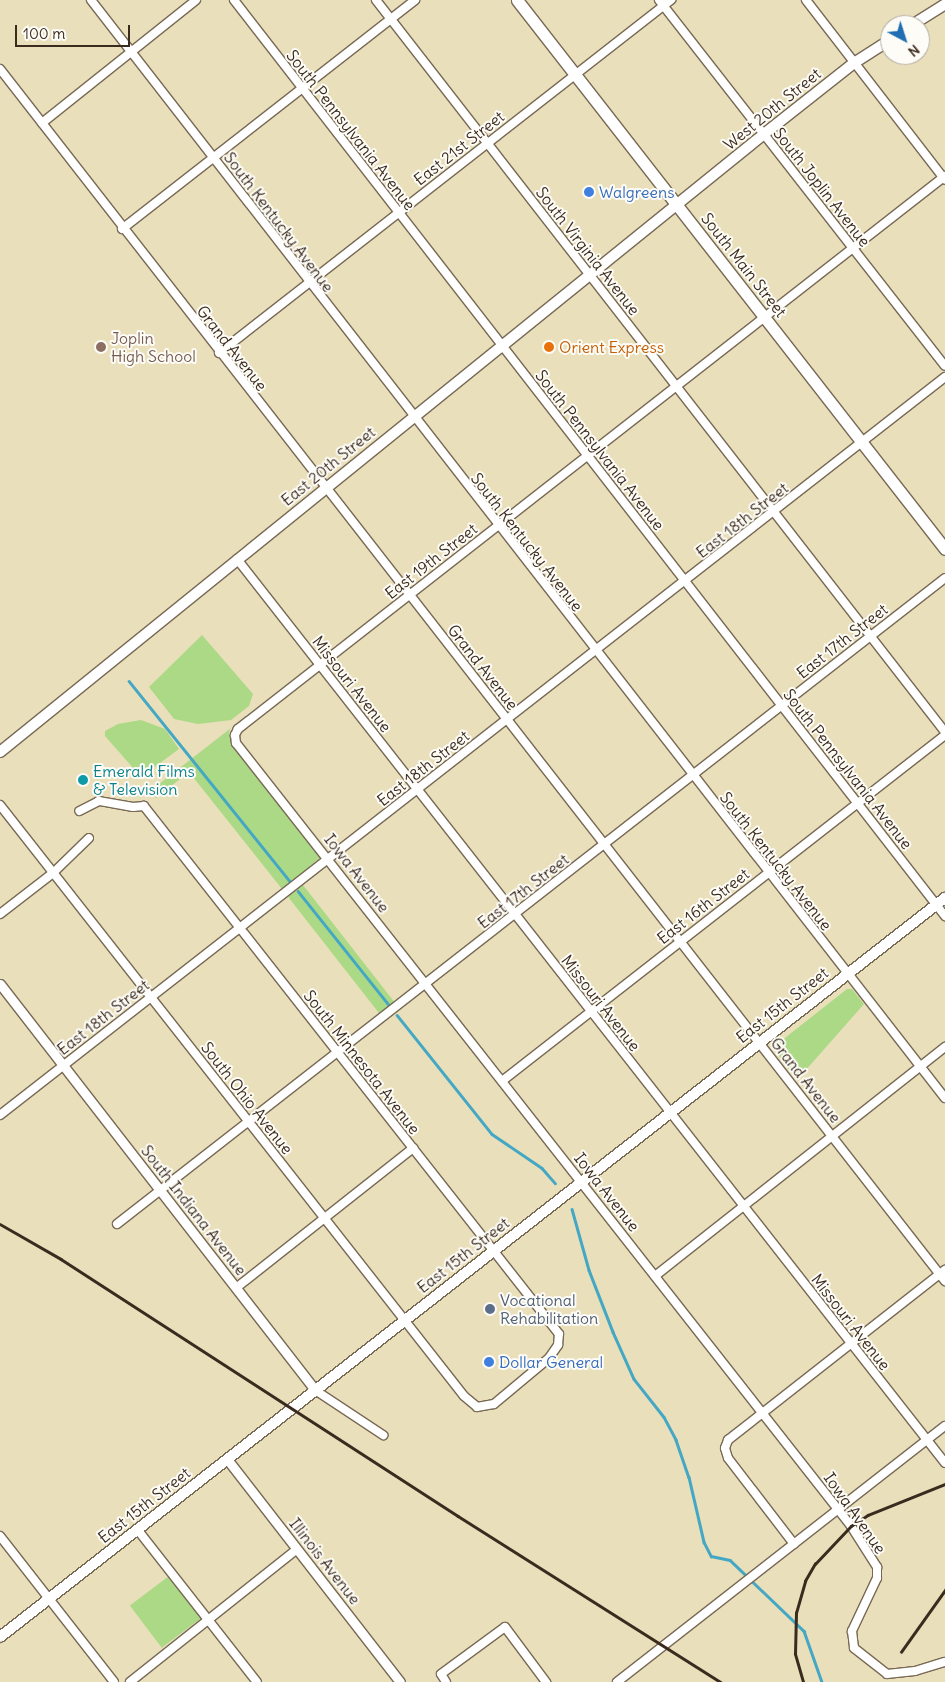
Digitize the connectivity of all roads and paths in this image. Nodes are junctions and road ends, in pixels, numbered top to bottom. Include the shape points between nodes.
1 (91, 0) edge
2 (196, 0) edge
3 (234, 0) edge
4 (376, 0) edge
5 (415, 0) edge
6 (517, 0) edge
7 (671, 0) edge
8 (806, 0) edge
9 (661, 3) edge
10 (945, 4) edge
11 (928, 15) edge
12 (390, 19) junction
13 (880, 46) edge
14 (131, 52) junction
15 (854, 63) junction
16 (0, 69) edge
17 (575, 75) junction
18 (301, 89) junction
19 (42, 124) junction
20 (764, 134) junction
21 (487, 144) junction
22 (213, 158) junction
23 (944, 178) edge
24 (676, 205) junction
25 (398, 213) junction
26 (122, 229) junction
27 (853, 248) junction
28 (589, 275) junction
29 (308, 283) junction
30 (764, 318) junction
31 (501, 346) junction
32 (219, 353) junction
33 (945, 366) edge
34 (945, 377) edge
35 (676, 387) junction
36 (413, 416) junction
37 (862, 443) junction
38 (588, 457) junction
39 (324, 487) junction
40 (774, 512) junction
41 (498, 527) junction
42 (945, 549) edge
43 (237, 559) junction
44 (945, 578) edge
45 (685, 582) junction
46 (410, 595) junction
47 (871, 636) junction
48 (595, 651) junction
49 (320, 665) junction
50 (782, 706) junction
51 (507, 720) junction
52 (945, 733) edge
53 (235, 735) joint
54 (0, 752) edge
55 (693, 776) junction
56 (417, 790) junction
57 (858, 803) junction
58 (0, 805) edge
59 (79, 811) dead end
60 (89, 838) dead end
61 (604, 846) junction
62 (328, 859) junction
63 (54, 873) junction
64 (769, 873) junction
65 (945, 898) edge
66 (936, 904) junction
67 (0, 914) edge
68 (514, 915) junction
69 (945, 916) edge
70 (240, 928) junction
71 (679, 941) junction
72 (847, 974) junction
73 (0, 984) edge
74 (426, 984) junction
75 (151, 997) junction
76 (590, 1012) junction
77 (759, 1042) junction
78 (945, 1047) edge
79 (337, 1053) junction
80 (63, 1066) junction
81 (921, 1066) junction
82 (502, 1081) junction
83 (945, 1098) edge
84 (670, 1113) junction
85 (0, 1115) edge
86 (248, 1122) junction
87 (832, 1135) junction
88 (412, 1148) junction
89 (581, 1182) junction
90 (160, 1191) junction
91 (742, 1205) junction
92 (324, 1218) junction
93 (117, 1224) dead end
94 (493, 1250) junction
95 (943, 1275) edge
96 (655, 1276) junction
97 (236, 1288) junction
98 (404, 1320) junction
99 (851, 1344) junction
100 (315, 1390) junction
101 (474, 1406) joint
102 (764, 1412) junction
103 (945, 1426) edge
104 (383, 1435) dead end
105 (926, 1440) junction
106 (227, 1459) junction
107 (945, 1463) edge
108 (838, 1510) junction
109 (137, 1530) junction
110 (0, 1536) edge
111 (794, 1544) junction
112 (297, 1549) junction
113 (49, 1599) junction
114 (208, 1620) junction
115 (0, 1637) edge
116 (945, 1662) edge
117 (114, 1682) edge
118 (130, 1682) edge
119 (257, 1682) edge
120 (400, 1682) edge
121 (446, 1682) edge
122 (546, 1682) edge
123 (617, 1682) edge

1 - 14 street, South Kentucky Avenue
2 - 14 street
3 - 18 street, South Pennsylvania Avenue
4 - 12 street, South Virginia Avenue
5 - 12 street
6 - 17 main road, South Main Street
7 - 9 street, East 21st Street
8 - 15 street
9 - 17 street, East 21st Street
9 - 20 street, South Joplin Avenue
10 - 11 main road
12 - 18 street
12 - 21 street, South Virginia Avenue
13 - 15 main road, West 20th Street
14 - 19 street
14 - 22 street, South Kentucky Avenue
15 - 20 main road, West 20th Street
15 - 23 street
16 - 19 street, Grand Avenue
17 - 21 street, East 21st Street
17 - 24 main road, South Main Street
18 - 22 street
18 - 25 street, South Pennsylvania Avenue
19 - 26 street, Grand Avenue
20 - 24 main road, West 20th Street
20 - 27 street, South Joplin Avenue
21 - 25 street, East 21st Street
21 - 28 street, South Virginia Avenue
22 - 26 street
22 - 29 street, South Kentucky Avenue
23 - 27 street, East 19th Street
24 - 28 main road, East 20th Street
24 - 30 main road, South Main Street
25 - 29 street, East 21st Street
25 - 31 street, South Pennsylvania Avenue
26 - 32 street, Grand Avenue
27 - 30 street, East 19th Street
27 - 33 street, South Joplin Avenue
28 - 31 main road, East 20th Street
28 - 35 street, South Virginia Avenue
29 - 32 street, East 21st Street
29 - 36 street, South Kentucky Avenue
30 - 35 street, East 19th Street
30 - 37 main road, South Main Street
31 - 36 main road, East 20th Street
31 - 38 street, South Pennsylvania Avenue
32 - 39 street, Grand Avenue
34 - 37 street, East 18th Street
35 - 38 street, East 19th Street
35 - 40 street, South Virginia Avenue
36 - 39 main road, East 20th Street
36 - 41 street, South Kentucky Avenue
37 - 40 street, East 18th Street
37 - 42 main road, South Main Street
38 - 41 street, East 19th Street
38 - 45 street, South Pennsylvania Avenue
39 - 43 main road, East 20th Street
39 - 46 street, Grand Avenue
40 - 45 street, East 18th Street
40 - 47 street, South Virginia Avenue
41 - 46 street, East 19th Street
41 - 48 street, South Kentucky Avenue
43 - 49 street, Missouri Avenue
43 - 54 main road, East 20th Street
44 - 47 street, East 17th Street
45 - 48 street, East 18th Street
45 - 50 street, South Pennsylvania Avenue
46 - 49 street, East 19th Street
46 - 51 street, Grand Avenue
47 - 50 street, East 17th Street
47 - 52 street, South Virginia Avenue
48 - 51 street, East 18th Street
48 - 55 street, South Kentucky Avenue
49 - 53 street, East 19th Street via 238,729
49 - 56 street, Missouri Avenue
50 - 55 street, East 17th Street
50 - 57 street, South Pennsylvania Avenue
51 - 56 street, East 18th Street
51 - 61 street, Grand Avenue
52 - 57 street, East 16th Street
53 - 62 street, Iowa Avenue via 236,743
55 - 61 street, East 17th Street
55 - 64 street, South Kentucky Avenue
56 - 62 street, East 18th Street
56 - 68 street, Missouri Avenue
57 - 64 street, East 16th Street
57 - 66 street, South Pennsylvania Avenue
58 - 63 street, South Ohio Avenue
59 - 70 street, South Minnesota Avenue via 99,801 144,806
60 - 63 street
61 - 68 street, East 17th Street
61 - 71 street, Grand Avenue
62 - 70 street, East 18th Street
62 - 74 street, Iowa Avenue
63 - 67 street
63 - 75 street, South Ohio Avenue
64 - 71 street, East 16th Street
64 - 72 street, South Kentucky Avenue
65 - 66 main road, East 15th Street
66 - 69 street, South Pennsylvania Avenue
66 - 72 main road, East 15th Street
68 - 74 street, East 17th Street
68 - 76 street, Missouri Avenue
70 - 75 street, East 18th Street
70 - 79 street, South Minnesota Avenue
71 - 76 street, East 16th Street
71 - 77 street, Grand Avenue
72 - 77 main road, East 15th Street
72 - 81 street, South Kentucky Avenue
73 - 80 street, South Indiana Avenue
74 - 79 street, East 17th Street
74 - 82 street, Iowa Avenue
75 - 80 street, East 18th Street
75 - 86 street, South Ohio Avenue
76 - 82 street, East 16th Street
76 - 84 street, Missouri Avenue
77 - 84 main road, East 15th Street
77 - 87 street, Grand Avenue
78 - 81 street
79 - 86 street, East 17th Street
79 - 88 street, South Minnesota Avenue
80 - 85 street, East 18th Street
80 - 90 street, South Indiana Avenue
81 - 83 street, South Kentucky Avenue
81 - 87 street
82 - 89 street, Iowa Avenue
84 - 89 main road, East 15th Street
84 - 91 street, Missouri Avenue
86 - 90 street, East 17th Street
86 - 92 street, South Ohio Avenue
87 - 91 street
87 - 95 street, Grand Avenue
88 - 92 street
88 - 94 street, South Minnesota Avenue
89 - 94 main road, East 15th Street
89 - 96 street, Iowa Avenue
90 - 93 street, East 17th Street
90 - 97 street, South Indiana Avenue
91 - 96 street
91 - 99 street, Missouri Avenue
92 - 97 street
92 - 98 street, South Ohio Avenue
94 - 98 main road, East 15th Street
94 - 101 street, South Minnesota Avenue via 559,1334 558,1345 549,1358 494,1404
95 - 99 street
96 - 102 street, Iowa Avenue
97 - 100 street, South Indiana Avenue
98 - 100 main road, East 15th Street
98 - 101 street, South Ohio Avenue
99 - 102 street
99 - 105 street, Missouri Avenue
100 - 104 street, South Indiana Avenue
100 - 106 main road, East 15th Street
102 - 108 street, Iowa Avenue
102 - 111 street via 730,1438 725,1448 740,1476
103 - 105 street
105 - 107 street, Missouri Avenue
105 - 108 street
106 - 109 main road, East 15th Street
106 - 112 street, Illinois Avenue
108 - 111 street
108 - 116 street, Iowa Avenue via 876,1567 877,1578 861,1610 852,1640 860,1655 887,1674 915,1671
109 - 113 main road, East 15th Street
109 - 114 street
110 - 113 street
111 - 123 street
112 - 114 street
112 - 120 street, Illinois Avenue
113 - 115 main road, East 15th Street
113 - 117 street
114 - 118 street
114 - 119 street
121 - 122 street via 441,1674 505,1626

